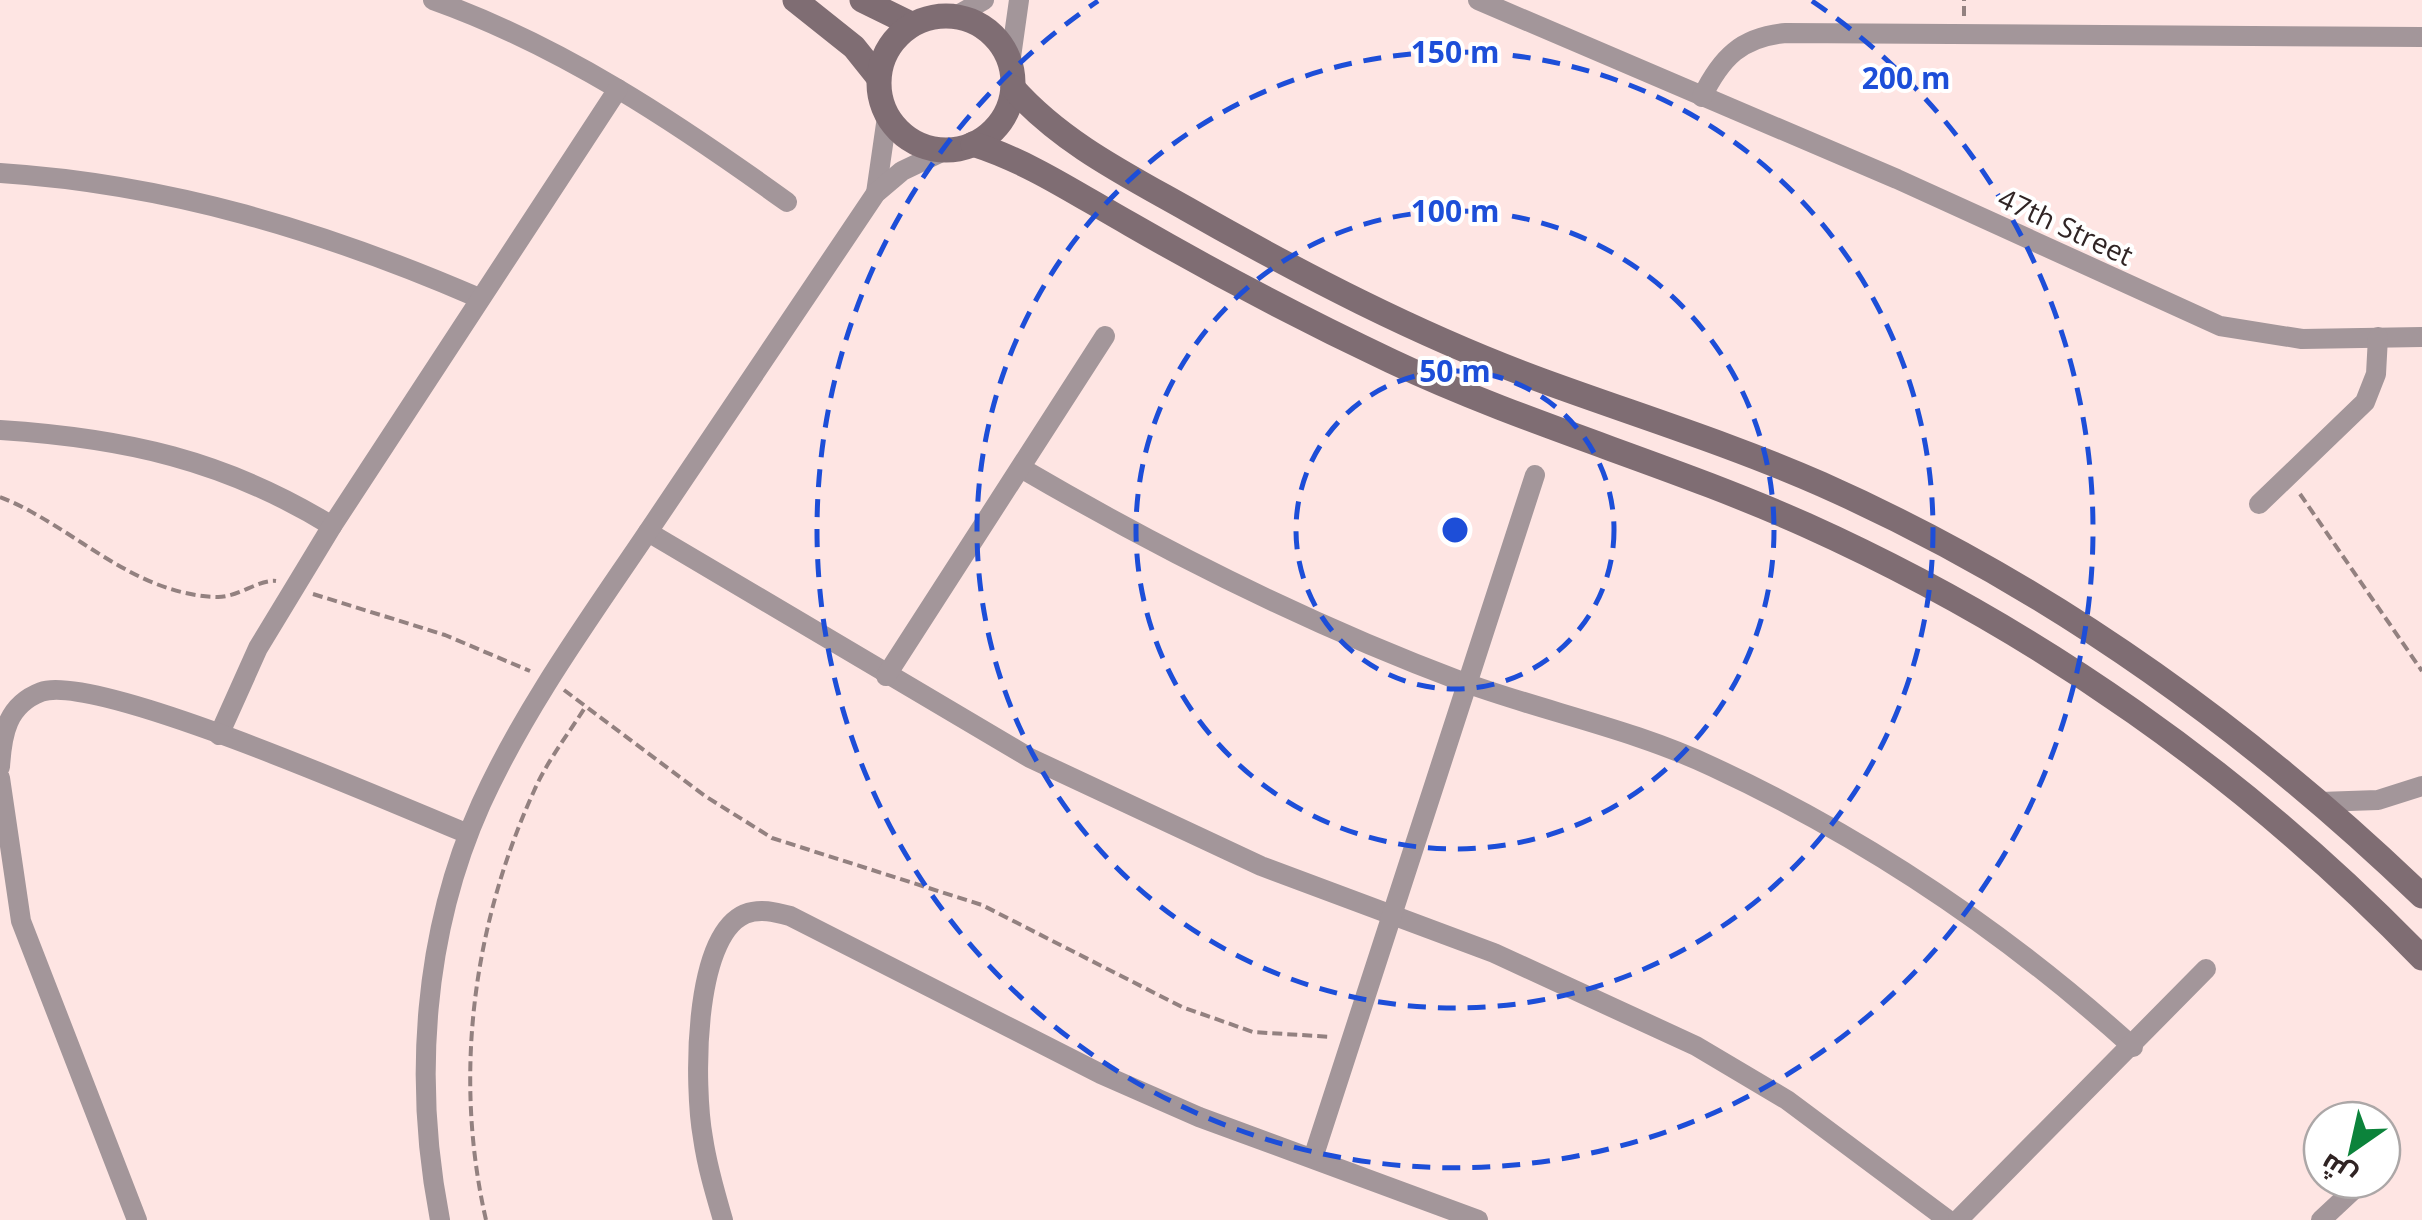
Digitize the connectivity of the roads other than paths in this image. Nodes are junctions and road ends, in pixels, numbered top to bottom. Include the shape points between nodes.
1 (433, 0) edge
2 (795, 0) edge
3 (862, 0) edge
4 (984, 0) edge
5 (1019, 0) edge
6 (1478, 0) edge
7 (956, 16) junction
8 (911, 24) junction
9 (2422, 37) edge
10 (1012, 76) junction
11 (878, 77) junction
12 (618, 89) junction
13 (1702, 97) junction
14 (887, 117) junction
15 (973, 144) junction
16 (946, 150) junction
17 (0, 173) edge
18 (876, 193) junction
19 (786, 202) dead end
20 (479, 298) junction
21 (1106, 336) dead end
22 (2422, 337) edge
23 (2378, 338) junction
24 (0, 430) edge
25 (1020, 468) junction
26 (1535, 476) dead end
27 (2259, 504) dead end
28 (332, 526) junction
29 (648, 532) junction
30 (886, 676) junction
31 (1466, 683) junction
32 (219, 735) junction
33 (0, 766) edge
34 (0, 778) edge
35 (2422, 786) edge
36 (2320, 802) junction
37 (468, 834) junction
38 (2422, 896) edge
39 (1390, 918) junction
40 (10, 923) edge
41 (2422, 958) edge
42 (2206, 969) dead end
43 (2133, 1047) junction
44 (1314, 1158) junction
45 (2342, 1200) edge
46 (137, 1220) edge
47 (440, 1220) edge
48 (723, 1220) edge
49 (1478, 1220) edge
50 (1948, 1220) edge
51 (1958, 1220) edge
52 (2321, 1220) edge

1 - 12 street via 544,47
2 - 11 street via 854,47
3 - 8 street
4 - 7 street
5 - 10 street
6 - 13 street, 47th Street
7 - 8 street
7 - 10 street via 995,37
8 - 11 street via 888,48
9 - 13 street via 1786,33 1737,47
10 - 15 street via 1001,122
10 - 36 street via 1044,120 1079,146 1371,305 1540,380 1820,484 1954,550 2144,666
11 - 14 street
12 - 19 street
12 - 20 street
13 - 23 street, 47th Street via 2220,326 2274,338
14 - 16 street via 906,138
14 - 18 street
15 - 16 street
15 - 41 street via 1038,170 1269,301 1438,384 1801,523 1979,613 2118,700 2220,775
16 - 18 street via 902,170
17 - 20 street via 157,190 244,211
18 - 29 street
20 - 28 street
21 - 25 street
22 - 23 street, 47th Street
23 - 27 street via 2376,374 2365,402
24 - 28 street via 129,444 201,462 276,491
25 - 30 street
25 - 31 street via 1252,593
26 - 31 street
28 - 32 street via 258,648
29 - 30 street
29 - 37 street via 551,680
30 - 39 street via 1030,758
31 - 39 street
31 - 43 street via 1710,766 1825,824 1936,890 2036,962
32 - 33 street via 117,698 44,691 19,705 2,731
32 - 37 street
34 - 40 street
35 - 36 street via 2378,800
36 - 38 street
37 - 47 street via 438,942 426,1039 428,1137
39 - 44 street
39 - 50 street via 1494,953 1696,1046 1787,1100
40 - 46 street
42 - 43 street
43 - 51 street
44 - 48 street via 1101,1074 767,910 729,926 703,1005 699,1107
44 - 49 street
45 - 52 street

